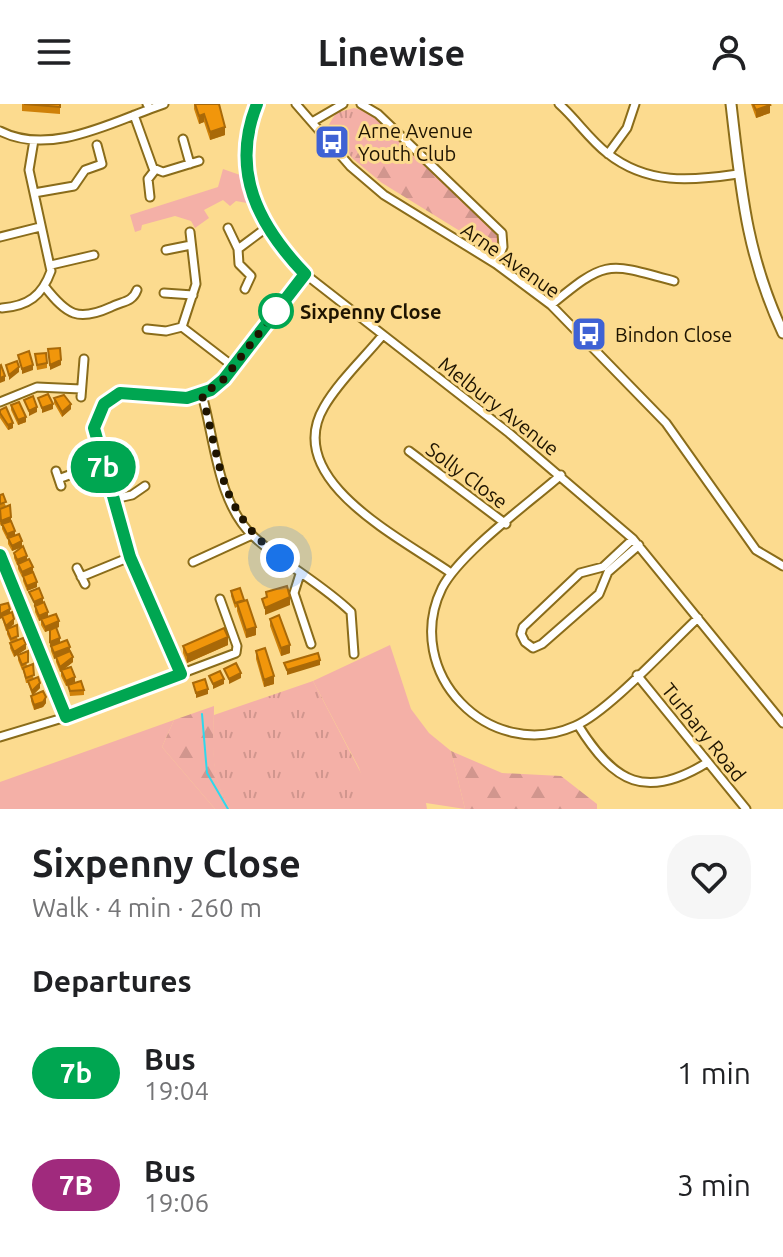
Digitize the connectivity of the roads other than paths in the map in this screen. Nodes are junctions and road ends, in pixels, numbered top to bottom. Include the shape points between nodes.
1 (164, 104) edge
2 (257, 104) edge
3 (296, 104) edge
4 (343, 104) edge
5 (361, 104) edge
6 (559, 104) edge
7 (635, 104) edge
8 (731, 104) edge
9 (149, 107) edge
10 (134, 115) junction
11 (312, 122) junction
12 (0, 131) edge
13 (183, 139) dead end
14 (34, 140) junction
15 (97, 145) dead end
16 (608, 154) junction
17 (155, 170) junction
18 (738, 174) junction
19 (34, 193) junction
20 (150, 197) dead end
21 (40, 227) junction
22 (228, 228) dead end
23 (266, 228) junction
24 (190, 232) dead end
25 (0, 237) edge
26 (191, 245) junction
27 (238, 249) junction
28 (166, 250) dead end
29 (94, 255) dead end
30 (496, 264) junction
31 (51, 265) junction
32 (305, 274) junction
33 (674, 281) dead end
34 (45, 287) junction
35 (245, 289) dead end
36 (137, 290) dead end
37 (164, 293) dead end
38 (193, 295) junction
39 (551, 305) junction
40 (2, 308) dead end
41 (182, 327) junction
42 (147, 329) dead end
43 (783, 333) edge
44 (382, 336) junction
45 (84, 359) dead end
46 (234, 367) junction
47 (202, 395) junction
48 (0, 402) edge
49 (409, 451) dead end
50 (102, 463) junction
51 (561, 475) junction
52 (59, 478) dead end
53 (145, 486) dead end
54 (114, 499) junction
55 (506, 524) junction
56 (252, 535) junction
57 (636, 542) junction
58 (0, 556) edge
59 (130, 557) junction
60 (193, 562) dead end
61 (783, 566) edge
62 (77, 568) dead end
63 (451, 573) junction
64 (300, 574) junction
65 (220, 599) dead end
66 (698, 618) junction
67 (311, 644) dead end
68 (354, 654) dead end
69 (181, 674) junction
70 (637, 675) junction
71 (66, 717) junction
72 (783, 723) edge
73 (578, 725) junction
74 (0, 737) edge
75 (708, 762) junction
76 (746, 809) edge

1 - 9 street
2 - 23 street, Melbury Avenue via 249,125 245,170
3 - 11 street, Arne Avenue
4 - 11 street
5 - 30 street via 378,114 502,233
6 - 16 street
7 - 16 street via 627,128
8 - 18 street
9 - 10 street
10 - 14 street via 50,142
10 - 17 street via 148,163
11 - 30 street, Arne Avenue via 384,195
12 - 14 street
13 - 17 street via 194,162
14 - 19 street via 29,170
15 - 19 street via 102,164 85,170 74,186
16 - 18 street via 663,179
17 - 20 street via 148,179
18 - 43 street via 748,237
19 - 21 street
21 - 25 street
21 - 31 street
22 - 27 street
23 - 27 street
23 - 32 street, Melbury Avenue
24 - 26 street
26 - 28 street
26 - 38 street
27 - 35 street via 239,264 251,276
29 - 31 street
30 - 39 street, Arne Avenue
31 - 34 street
32 - 44 street, Melbury Avenue
32 - 46 street
33 - 39 street via 628,267 608,267 585,277
34 - 36 street via 58,304 81,315 97,315 128,301
34 - 40 street via 23,305
37 - 38 street
38 - 41 street
39 - 61 street, Arne Avenue via 666,423 756,550
41 - 42 street
41 - 46 street
44 - 51 street, Melbury Avenue
44 - 63 street via 325,406 317,422 317,455 333,486 354,505
45 - 48 street via 81,393 37,387
46 - 47 street
47 - 50 street via 133,391 112,397 94,428
47 - 56 street via 226,490
49 - 55 street, Solly Close
50 - 52 street
50 - 54 street
51 - 55 street
51 - 57 street, Melbury Avenue
53 - 54 street
54 - 59 street
55 - 63 street
56 - 60 street
56 - 64 street
57 - 57 street via 604,578 599,594 542,644 533,648 525,642 521,634 526,623 580,573 597,571
57 - 66 street, Melbury Avenue
58 - 71 street
59 - 62 street via 83,580
59 - 69 street
63 - 73 street via 436,604 431,636 436,666 452,695 476,717 516,733 551,734
64 - 67 street via 294,593
64 - 68 street via 351,612
65 - 69 street via 236,653
66 - 70 street
66 - 72 street, Melbury Avenue
69 - 71 street
70 - 73 street
70 - 75 street, Turbary Road
71 - 74 street
73 - 75 street via 598,757 630,779 672,781
75 - 76 street, Turbary Road

